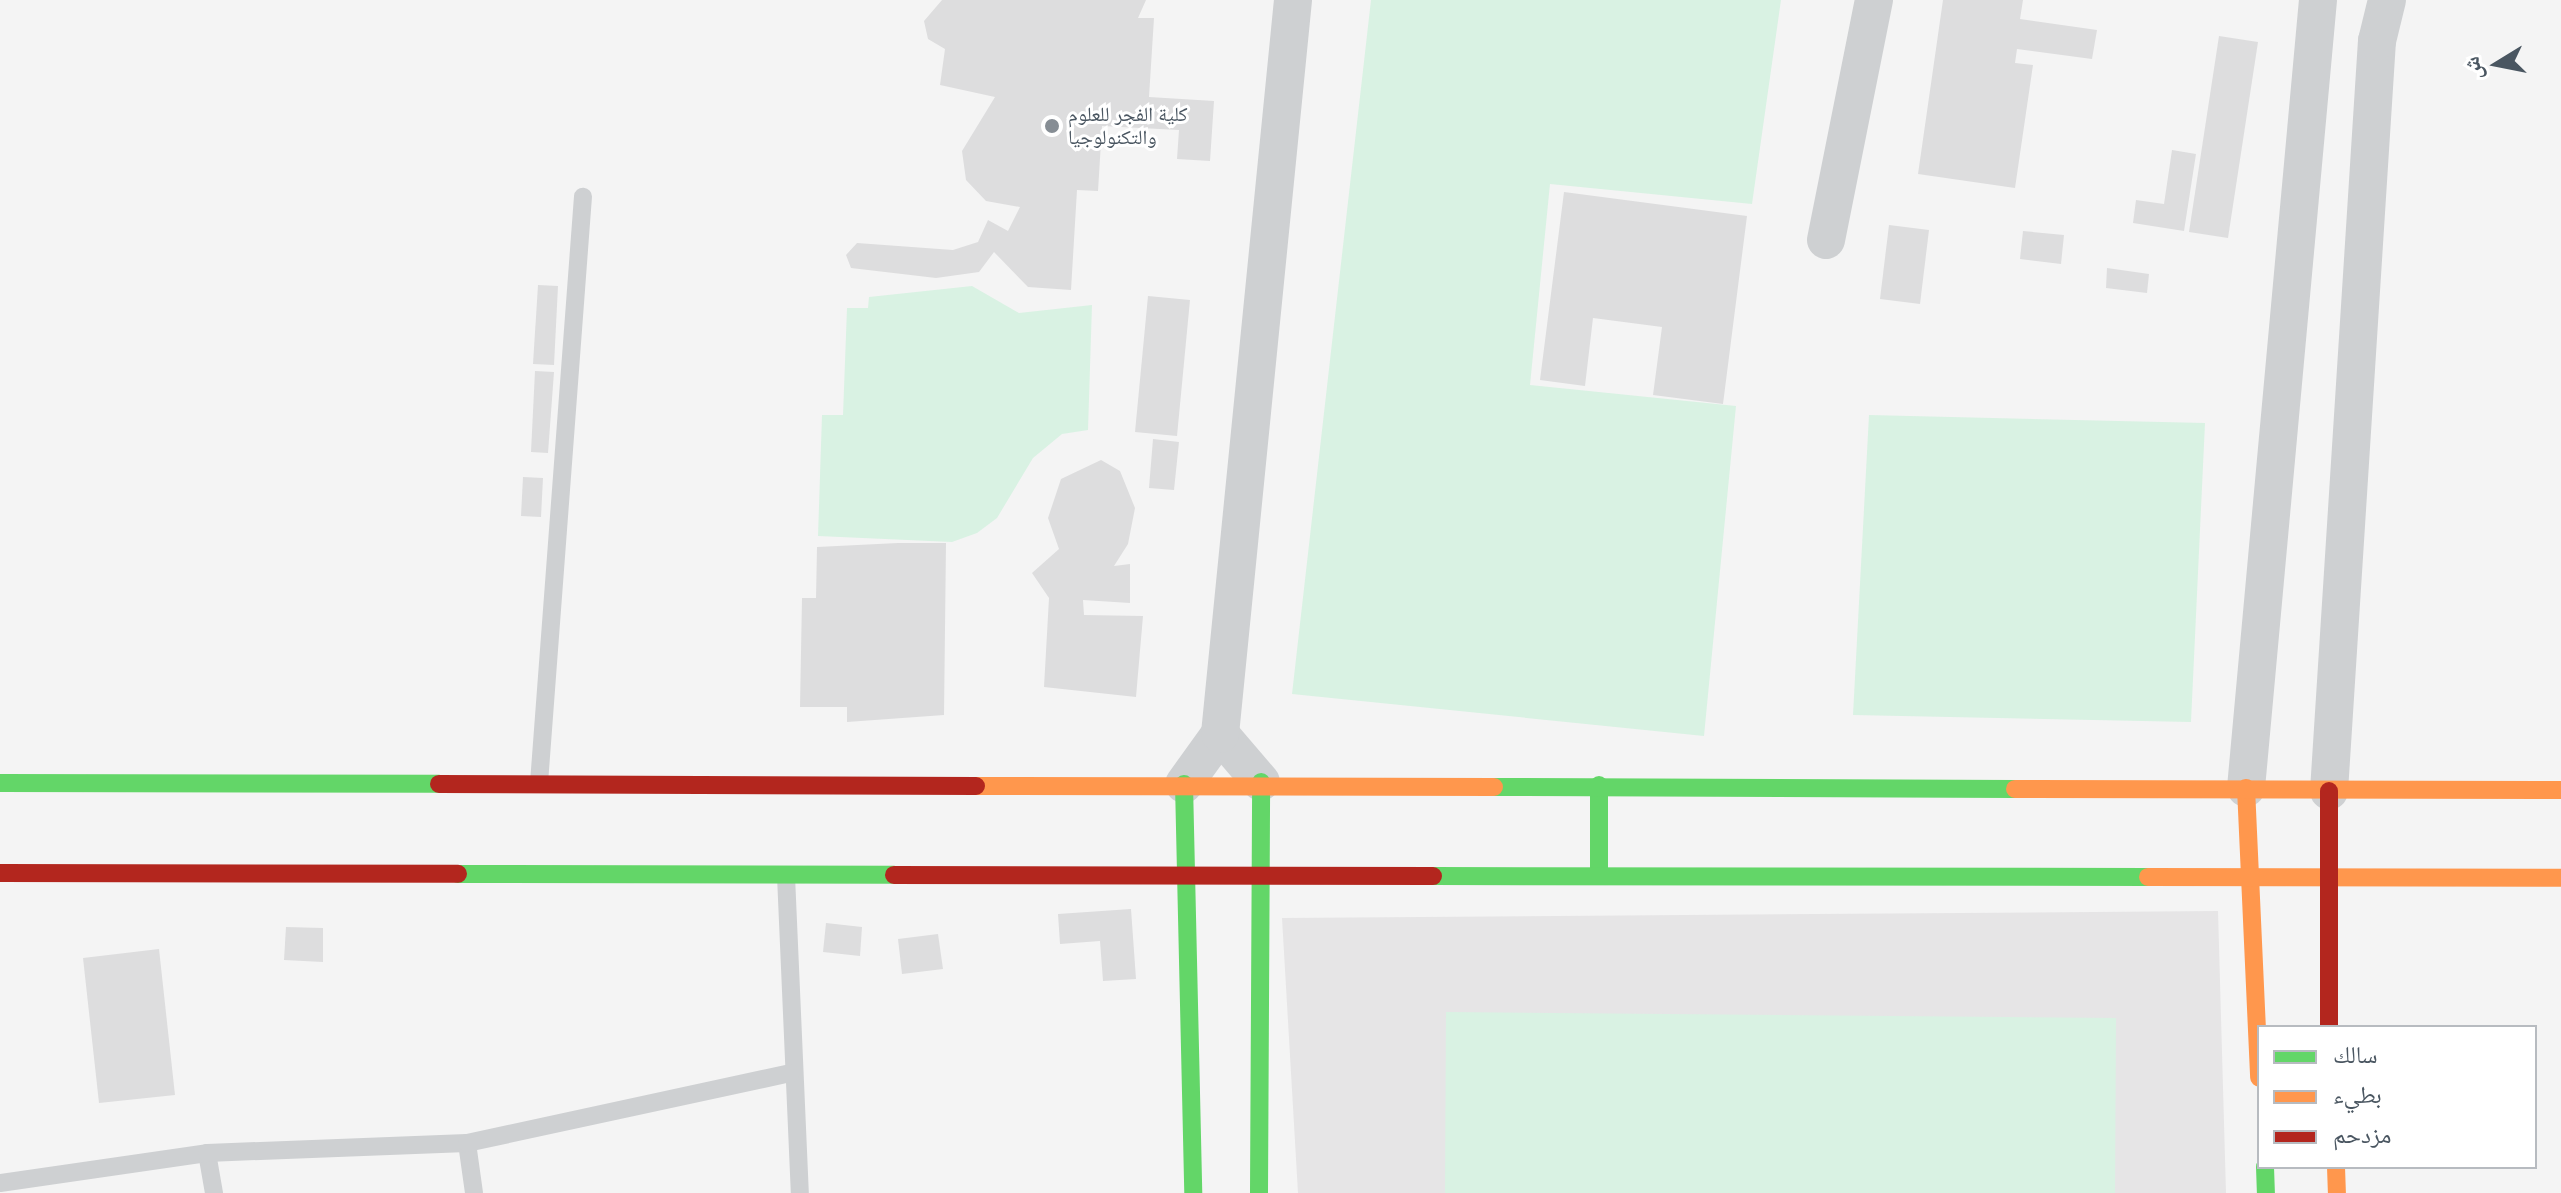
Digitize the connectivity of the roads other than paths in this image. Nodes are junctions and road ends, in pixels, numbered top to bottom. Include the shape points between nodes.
1 (1293, 0) edge
2 (1874, 0) edge
3 (2318, 0) edge
4 (2387, 0) edge
5 (583, 197) dead end
6 (1826, 240) dead end
7 (1220, 734) junction
8 (1261, 782) junction
9 (0, 783) edge
10 (539, 783) junction
11 (1184, 784) junction
12 (1599, 785) junction
13 (2246, 788) junction
14 (2561, 790) edge
15 (2329, 791) junction
16 (1184, 872) junction
17 (0, 873) edge
18 (1259, 873) junction
19 (1599, 874) junction
20 (786, 876) junction
21 (2246, 878) junction
22 (2561, 878) edge
23 (2324, 879) junction
24 (2329, 1025) edge
25 (2257, 1047) edge
26 (791, 1073) junction
27 (1189, 1098) junction
28 (1216, 1099) dead end
29 (467, 1143) junction
30 (207, 1153) junction
31 (2265, 1169) edge
32 (2336, 1169) edge
33 (0, 1183) edge
34 (214, 1193) edge
35 (474, 1193) edge
36 (800, 1193) edge
37 (1193, 1193) edge
38 (1259, 1193) edge
39 (2266, 1193) edge
40 (2337, 1193) edge

1 - 7 street
2 - 6 street
3 - 13 street
4 - 15 street via 2377,41
5 - 10 lane
7 - 8 street
7 - 11 street
8 - 11 street
8 - 12 street
8 - 18 street
9 - 10 street
10 - 11 street
11 - 16 street
12 - 13 street
12 - 19 street
13 - 15 street
13 - 21 street
14 - 15 street
15 - 23 street
16 - 18 street
16 - 20 street
16 - 27 street
17 - 20 street
18 - 19 street
18 - 38 street via 1248,1101
19 - 21 street
20 - 26 lane
21 - 23 street
21 - 25 street
22 - 23 street
23 - 24 street
26 - 29 lane
26 - 36 lane
27 - 28 street
27 - 37 street
29 - 30 lane
29 - 35 lane
30 - 33 lane
30 - 34 lane
31 - 39 street
32 - 40 street

